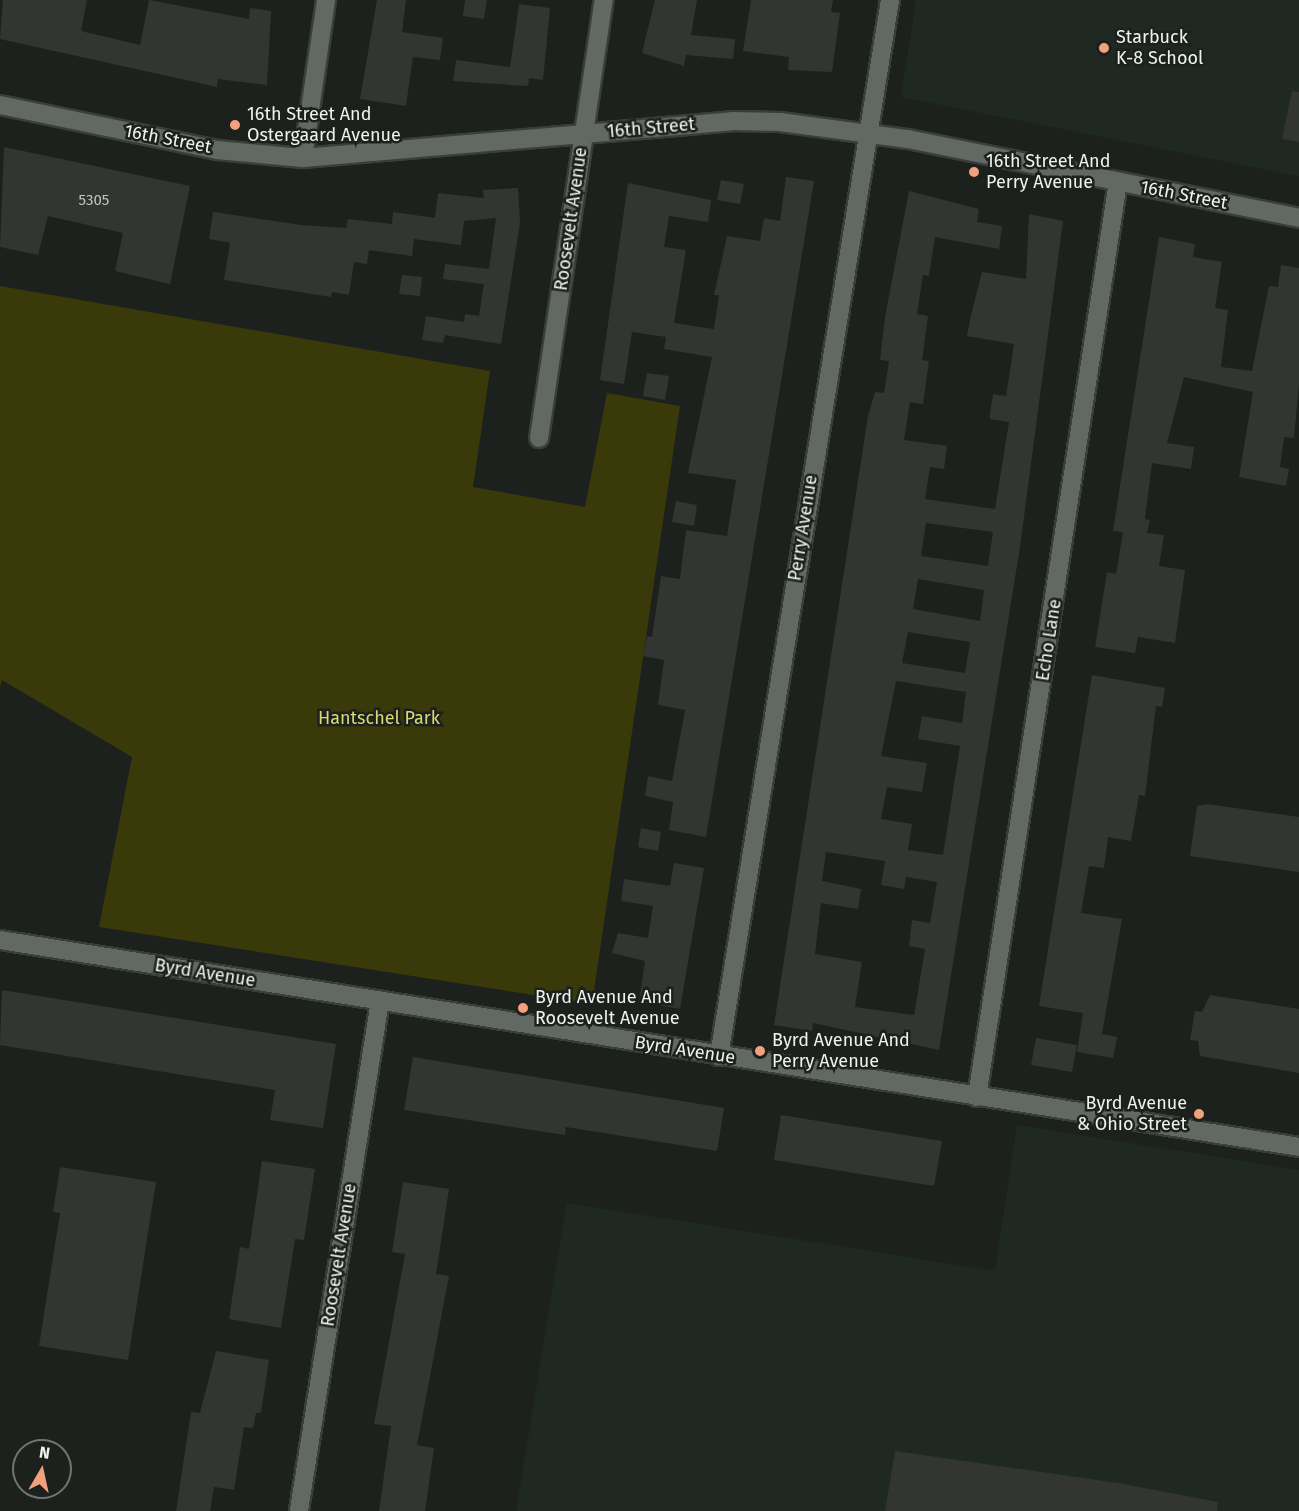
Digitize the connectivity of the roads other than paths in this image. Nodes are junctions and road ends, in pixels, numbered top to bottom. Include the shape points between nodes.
1 (326, 0) edge
2 (604, 0) edge
3 (890, 0) edge
4 (0, 105) edge
5 (871, 133) junction
6 (584, 134) junction
7 (303, 158) junction
8 (1118, 182) junction
9 (1299, 218) edge
10 (539, 438) dead end
11 (0, 939) edge
12 (380, 1001) junction
13 (719, 1056) junction
14 (977, 1097) junction
15 (1299, 1147) edge
16 (299, 1510) edge

1 - 7 street
2 - 6 street, Roosevelt Avenue
3 - 5 street, Perry Avenue
4 - 7 street, 16th Street via 218,150
5 - 6 street, 16th Street via 732,121
5 - 8 street, 16th Street
5 - 13 street, Perry Avenue via 840,290
6 - 7 street, 16th Street
6 - 10 street, Roosevelt Avenue
8 - 9 street, 16th Street
8 - 14 street, Echo Lane
11 - 12 street, Byrd Avenue
12 - 13 street, Byrd Avenue
12 - 16 street, Roosevelt Avenue
13 - 14 street, Byrd Avenue
14 - 15 street, Byrd Avenue

